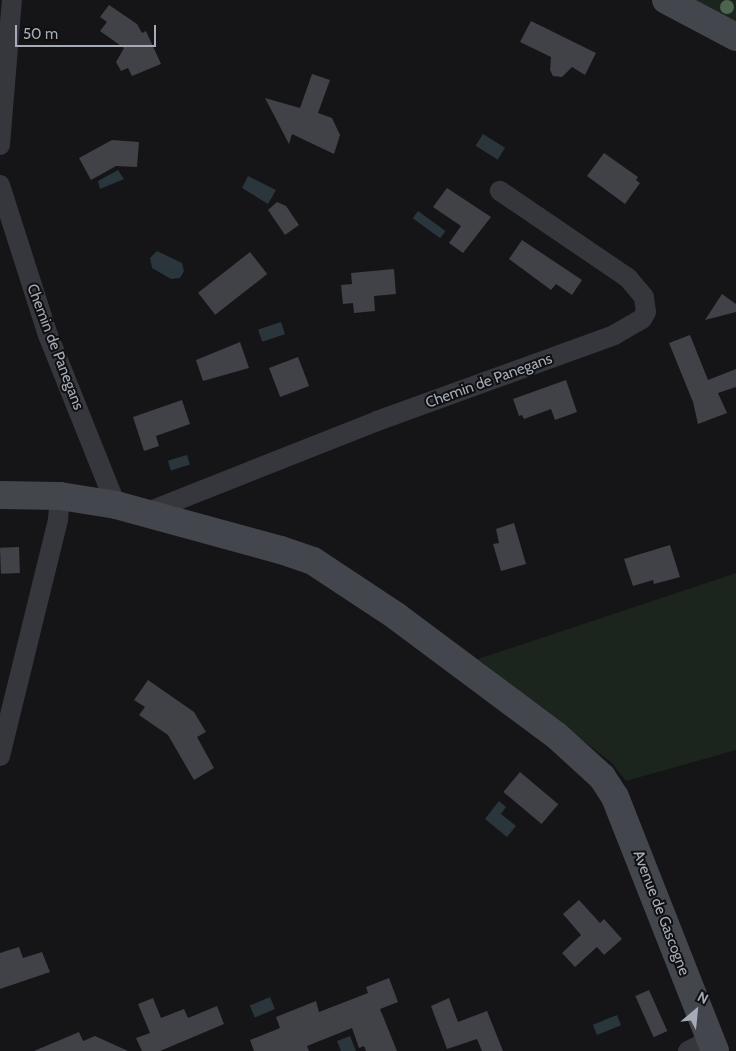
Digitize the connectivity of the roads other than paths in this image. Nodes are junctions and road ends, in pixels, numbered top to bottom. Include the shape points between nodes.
1 (12, 0) edge
2 (666, 0) edge
3 (736, 36) edge
4 (0, 145) edge
5 (0, 185) edge
6 (500, 191) dead end
7 (0, 495) edge
8 (60, 496) junction
9 (116, 506) junction
10 (145, 513) junction
11 (0, 756) edge
12 (704, 1047) edge

1 - 4 street
2 - 3 street
5 - 9 street, Chemin de Panegans via 48,335
6 - 10 street, Chemin de Panegans via 628,278 644,297 646,312 642,319 614,335 358,429
7 - 8 street
8 - 9 street
8 - 11 street via 58,518
9 - 10 street
10 - 12 street, Avenue de Gascogne via 281,550 324,567 557,736 602,777 628,830

